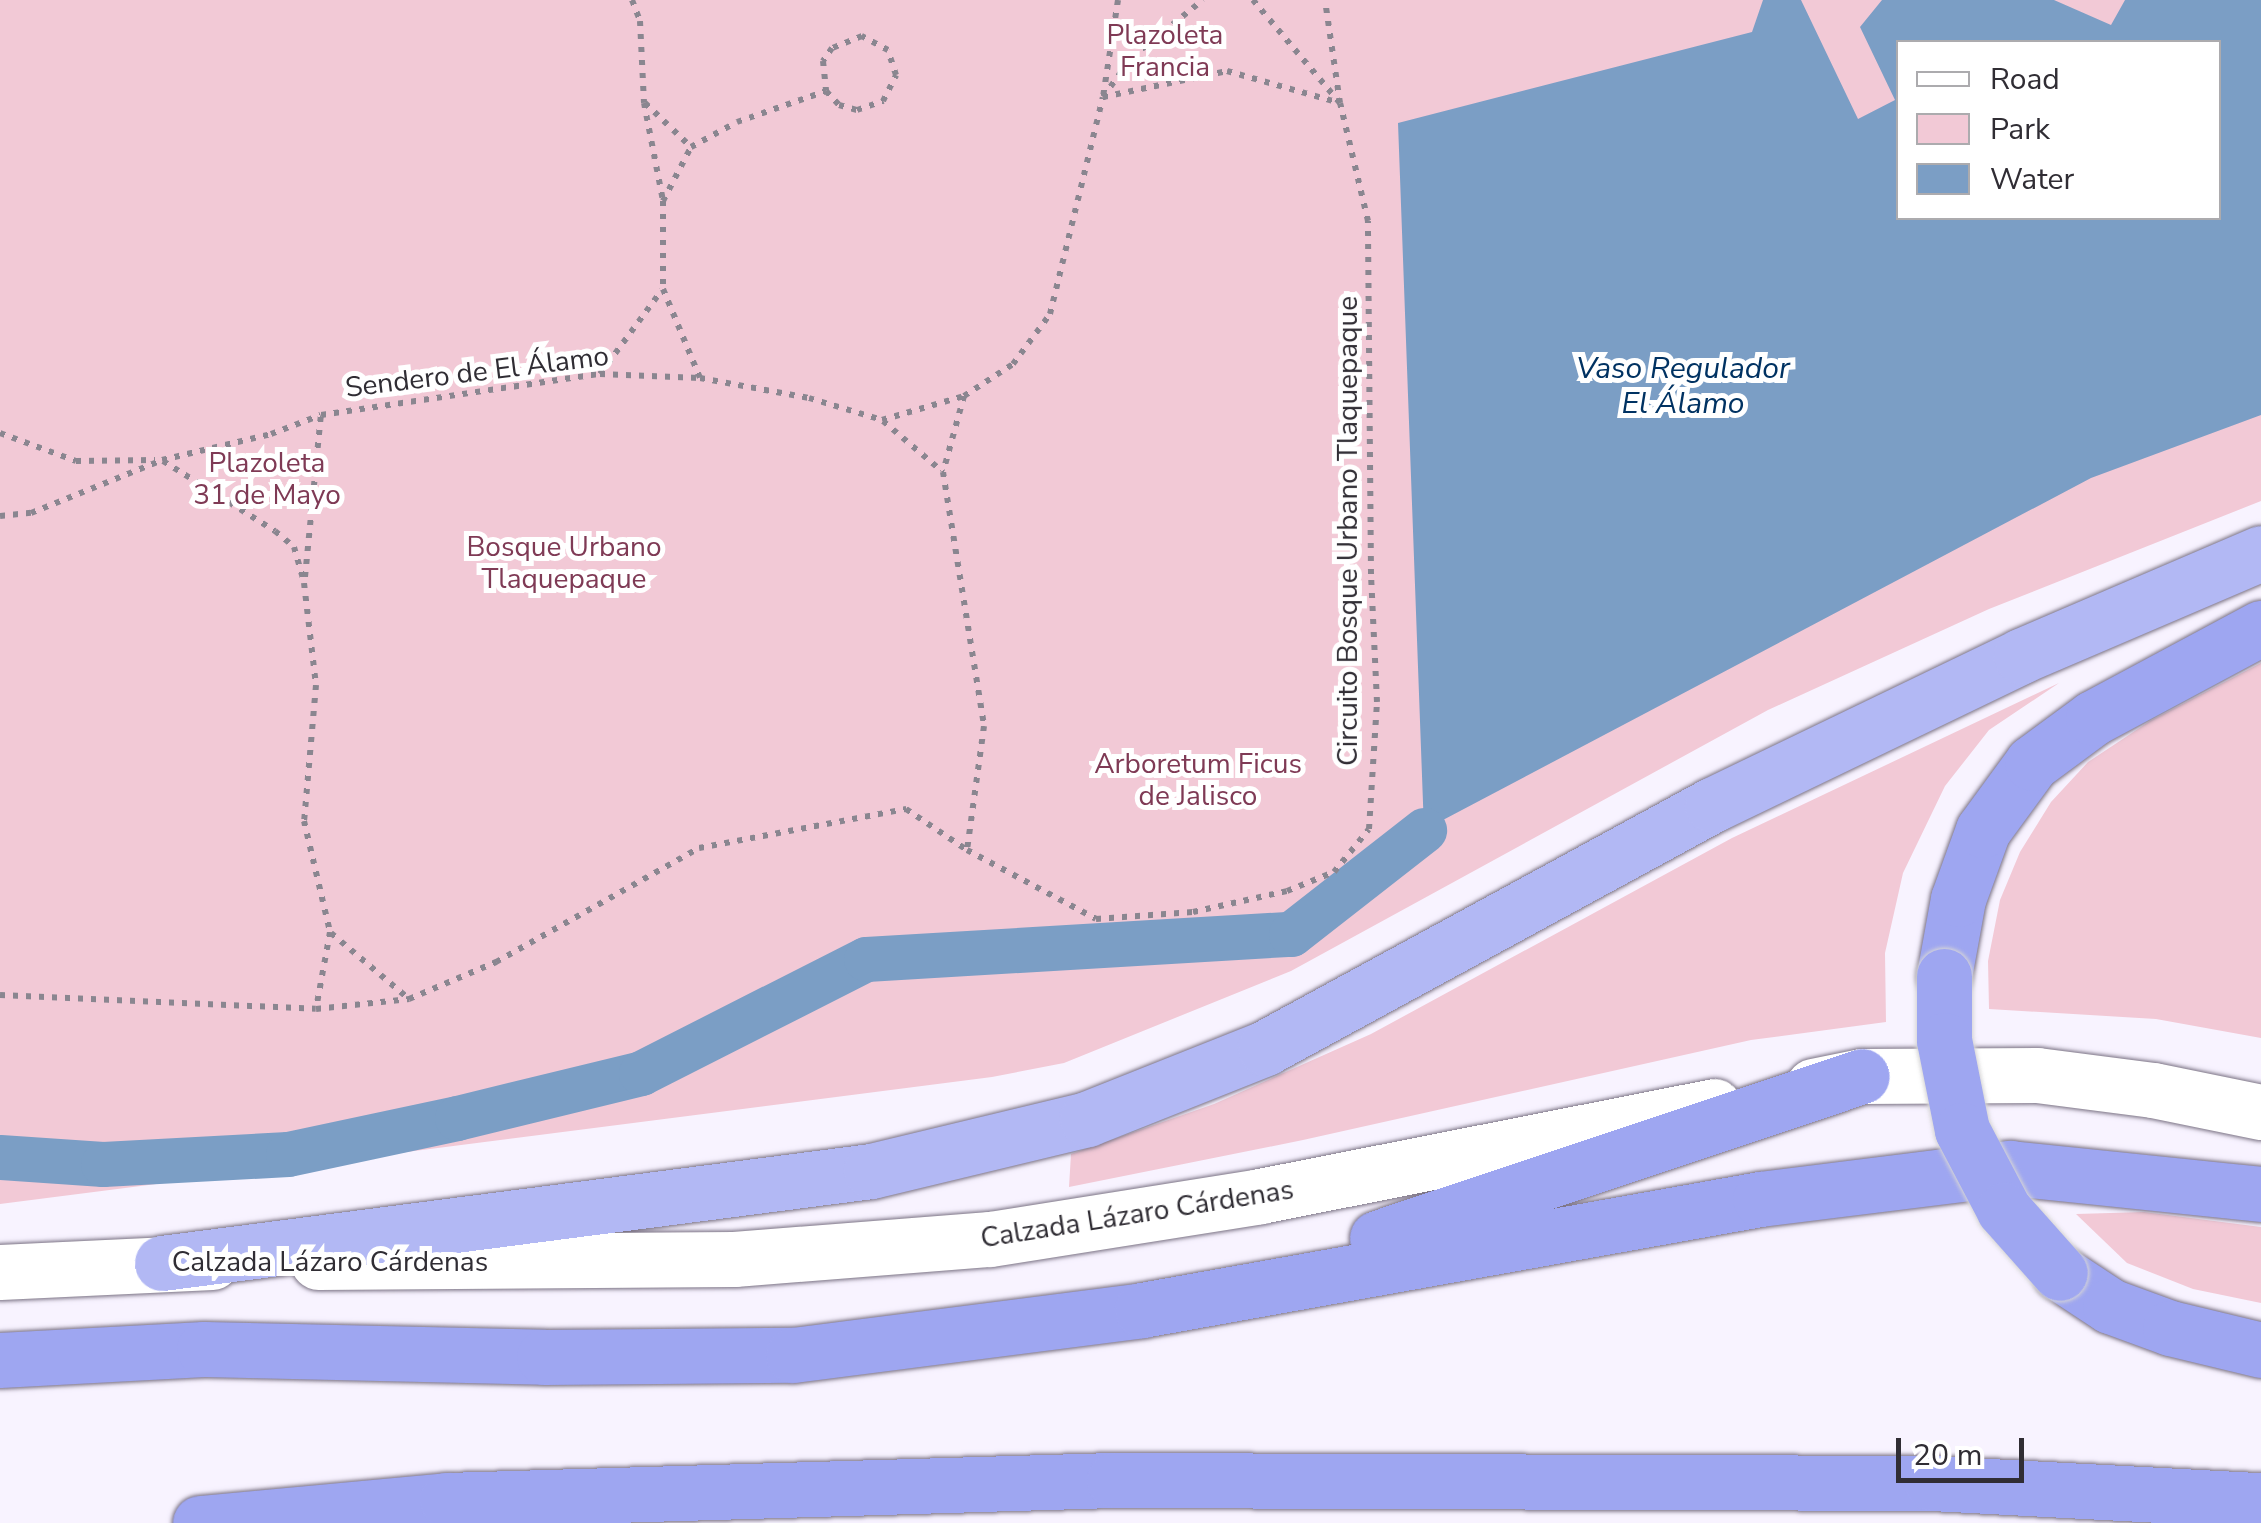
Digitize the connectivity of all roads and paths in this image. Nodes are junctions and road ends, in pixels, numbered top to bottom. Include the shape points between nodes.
1 (632, 0) edge
2 (1118, 0) edge
3 (1203, 0) edge
4 (1253, 0) edge
5 (1325, 0) edge
6 (826, 91) junction
7 (1103, 97) junction
8 (644, 102) junction
9 (1340, 104) junction
10 (690, 147) junction
11 (662, 202) junction
12 (663, 289) junction
13 (600, 374) junction
14 (700, 378) junction
15 (964, 396) junction
16 (320, 416) junction
17 (882, 420) junction
18 (0, 432) edge
19 (162, 460) junction
20 (943, 472) junction
21 (0, 516) edge
22 (2261, 552) edge
23 (304, 583) junction
24 (2261, 628) edge
25 (967, 850) junction
26 (330, 932) junction
27 (0, 995) edge
28 (409, 999) junction
29 (316, 1010) junction
30 (1862, 1076) junction
31 (2261, 1112) edge
32 (2261, 1194) edge
33 (162, 1262) junction
34 (0, 1272) edge
35 (1142, 1310) junction
36 (2261, 1350) edge
37 (0, 1360) edge
38 (2261, 1500) edge
39 (200, 1523) edge

1 - 8 path via 640,21
2 - 7 path
3 - 7 path via 1132,58
4 - 9 path, Circuito Bosque Urbano Tlaquepaque
5 - 9 path
6 - 6 path via 838,105 856,110 883,101 896,75 888,50 862,36 832,48 823,62
6 - 10 path via 737,122
7 - 9 path via 1227,70
7 - 15 path via 1050,314 1013,364
8 - 10 path
8 - 11 path
9 - 25 path, Circuito Bosque Urbano Tlaquepaque via 1368,221 1378,702 1369,828 1334,872 1287,891 1193,912 1096,919
10 - 11 path
11 - 12 path
12 - 13 path
12 - 14 path
13 - 14 path, Sendero de El Álamo
13 - 16 path, Sendero de El Álamo
14 - 17 path, Sendero de El Álamo via 809,398
15 - 17 path
15 - 20 path
16 - 19 path, Sendero de El Álamo
16 - 23 path
17 - 20 path
18 - 19 path via 76,461
19 - 21 path, Sendero de El Álamo via 31,512
19 - 23 path via 276,530 294,548
20 - 25 path via 984,726
22 - 33 highway via 2021,656 1712,805 1266,1048 1087,1118 872,1170
23 - 26 path via 316,685 304,822
24 - 36 highway, bridge via 2093,718 2032,763 1982,830 1958,899 1944,976 1944,1040 1962,1130 2004,1210 2060,1273 2110,1306
25 - 28 path, Circuito Bosque Urbano Tlaquepaque via 906,809 699,848 496,962
26 - 28 path
26 - 29 path
27 - 29 path, Circuito Bosque Urbano Tlaquepaque
28 - 29 path, Circuito Bosque Urbano Tlaquepaque
30 - 31 main road, Calzada Lázaro Cárdenas via 2037,1075
30 - 33 main road, Calzada Lázaro Cárdenas via 1260,1196 990,1239 734,1259
30 - 35 highway via 1518,1194
32 - 35 highway via 2010,1168 1760,1199
33 - 34 main road, Calzada Lázaro Cárdenas
35 - 37 highway via 793,1355 204,1350
38 - 39 highway via 1932,1482 1114,1480 447,1500

